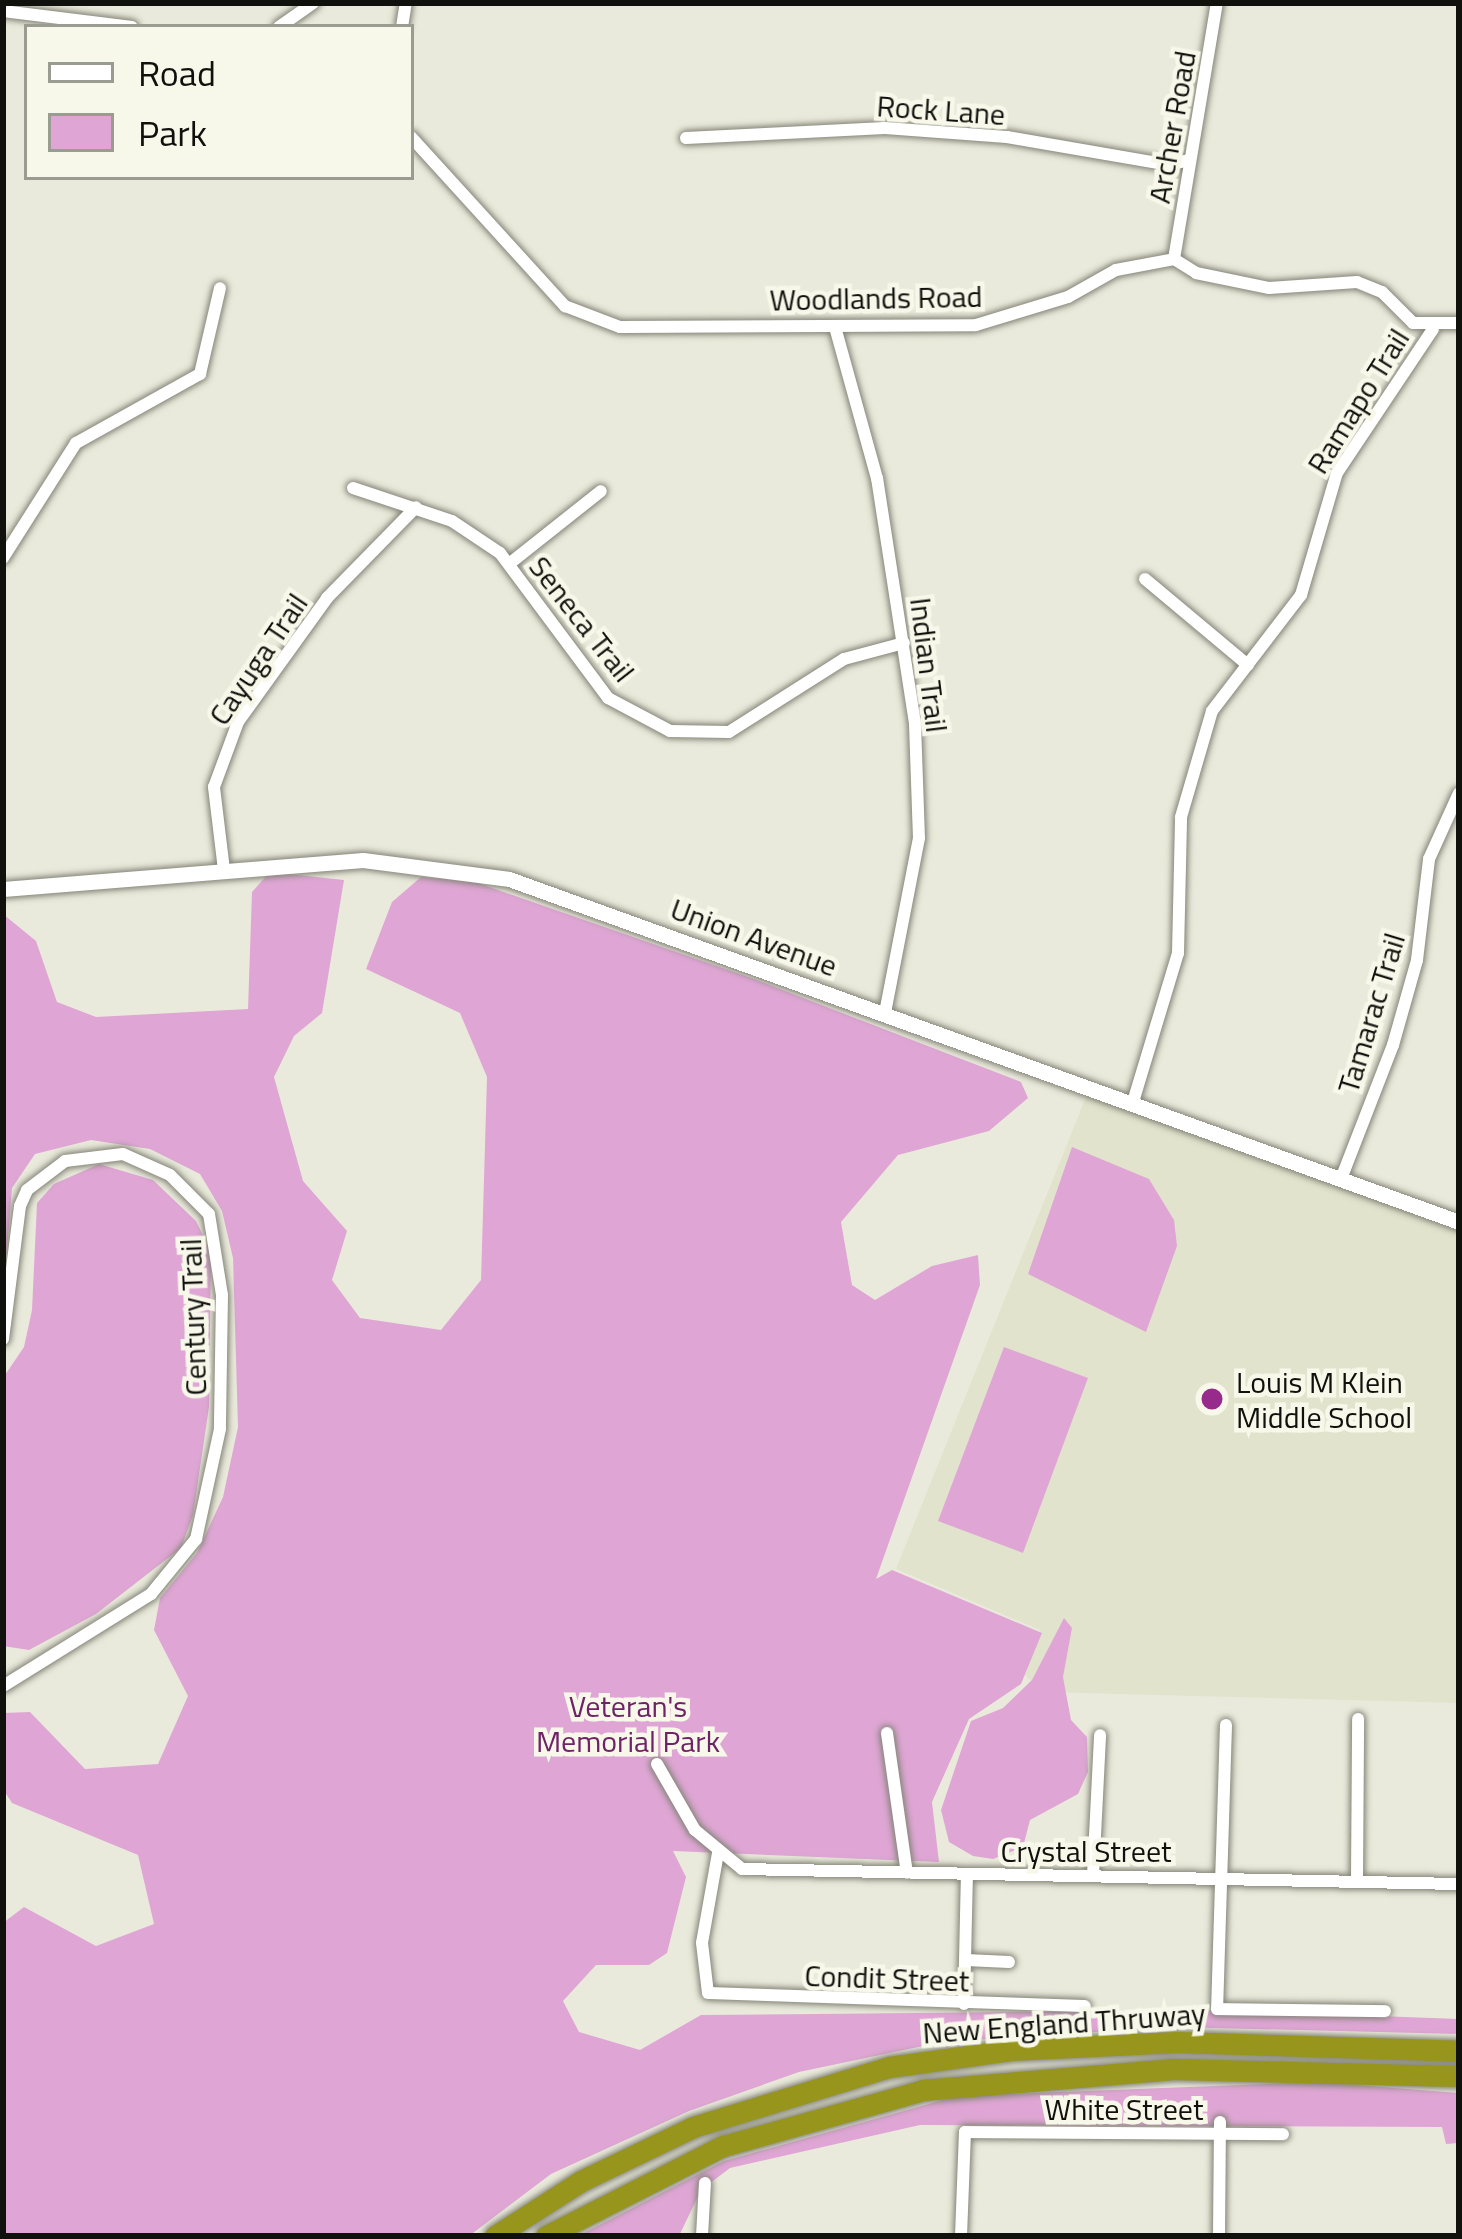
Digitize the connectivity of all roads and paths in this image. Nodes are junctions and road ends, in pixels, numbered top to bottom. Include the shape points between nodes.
1 (313, 3) edge
2 (1217, 3) edge
3 (3, 11) edge
4 (108, 24) edge
5 (283, 24) edge
6 (686, 138) dead end
7 (414, 140) edge
8 (1189, 160) junction
9 (1174, 259) junction
10 (220, 288) dead end
11 (1459, 322) edge
12 (835, 327) junction
13 (1433, 329) junction
14 (353, 488) dead end
15 (601, 491) dead end
16 (416, 508) junction
17 (3, 558) edge
18 (509, 564) junction
19 (1144, 579) dead end
20 (904, 643) junction
21 (1248, 665) junction
22 (1459, 793) edge
23 (224, 870) junction
24 (3, 889) edge
25 (885, 1013) junction
26 (1133, 1102) junction
27 (1341, 1179) junction
28 (1459, 1222) edge
29 (3, 1340) edge
30 (3, 1686) edge
31 (1358, 1719) dead end
32 (1226, 1726) dead end
33 (886, 1733) dead end
34 (1100, 1735) dead end
35 (657, 1764) dead end
36 (718, 1853) junction
37 (907, 1873) junction
38 (967, 1874) junction
39 (1093, 1875) junction
40 (1223, 1876) junction
41 (1357, 1879) junction
42 (1459, 1884) edge
43 (966, 1960) junction
44 (1009, 1962) dead end
45 (964, 2004) junction
46 (1085, 2006) dead end
47 (1384, 2011) dead end
48 (1459, 2051) edge
49 (1459, 2076) edge
50 (1220, 2128) junction
51 (1283, 2134) dead end
52 (705, 2183) dead end
53 (495, 2236) edge
54 (546, 2236) edge
55 (702, 2236) edge
56 (961, 2236) edge
57 (1219, 2236) edge

1 - 5 street
2 - 8 street, Archer Road
3 - 4 street
6 - 8 street, Rock Lane via 885,128 1007,137 1169,165
7 - 12 street, Woodlands Road via 437,174 578,316 650,332
8 - 9 street, Archer Road
9 - 12 street, Woodlands Road via 1116,270 1053,303 976,325
9 - 13 street via 1196,273 1269,289 1357,282
10 - 17 street via 200,374 76,443
11 - 13 street
12 - 20 street, Indian Trail via 877,478
13 - 21 street, Ramapo Trail via 1337,473 1301,595
14 - 16 street, Seneca Trail
15 - 18 street
16 - 18 street, Seneca Trail via 452,521
16 - 23 street, Cayuga Trail via 327,598 238,722 214,787
18 - 20 street, Seneca Trail via 608,698 670,731 729,732 844,658
19 - 21 street
20 - 25 street, Indian Trail via 919,838
21 - 26 street, Ramapo Trail via 1212,711 1185,795 1178,952
22 - 27 street, Tamarac Trail via 1429,859 1417,960 1399,1024
23 - 24 street, Union Avenue
23 - 25 street, Union Avenue via 363,860 445,865 509,879
25 - 26 street, Union Avenue
26 - 27 street, Union Avenue
27 - 28 street, Union Avenue
29 - 30 street, Century Trail via 20,1206 27,1190 65,1161 123,1154 170,1174 209,1214 222,1295 220,1429 196,1539 151,1594
31 - 41 street
32 - 40 street
33 - 37 street
34 - 39 street
35 - 36 street via 677,1807
36 - 37 street, Crystal Street via 742,1869
36 - 45 street, Condit Street via 702,1974 708,1993
37 - 38 street, Crystal Street
38 - 39 street, Crystal Street
38 - 43 street
39 - 40 street, Crystal Street
40 - 41 street, Crystal Street
40 - 47 street via 1217,2009
41 - 42 street, Crystal Street
43 - 44 street
43 - 45 street
45 - 46 street, Condit Street
48 - 53 highway, New England Thruway via 1134,2043 889,2067 693,2127 581,2181
49 - 54 highway, New England Thruway via 1171,2069 923,2090 723,2146
50 - 51 street, White Street
50 - 56 street, White Street via 965,2132
50 - 57 street
52 - 55 street

